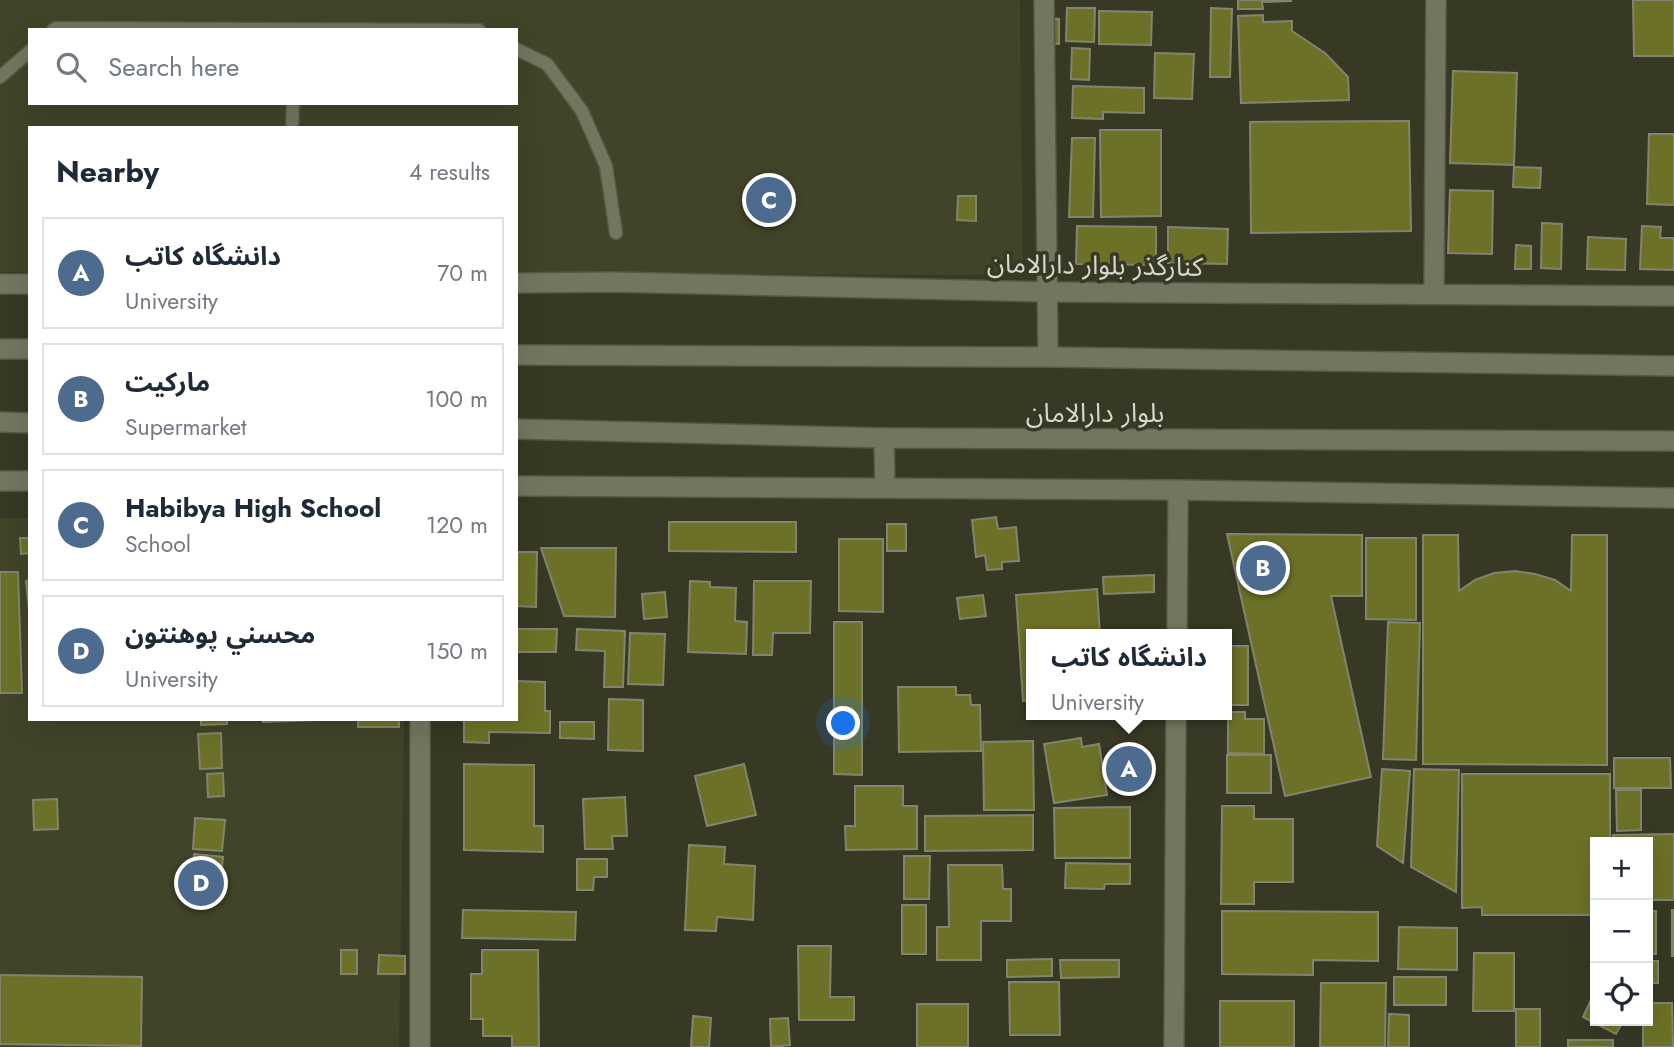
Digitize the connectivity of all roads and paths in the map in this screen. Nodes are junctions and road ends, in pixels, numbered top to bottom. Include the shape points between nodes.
1 (1044, 0) edge
2 (1436, 0) edge
3 (518, 50) edge
4 (28, 53) edge
5 (0, 77) edge
6 (293, 105) edge
7 (292, 126) edge
8 (616, 233) dead end
9 (518, 283) edge
10 (0, 284) edge
11 (28, 284) edge
12 (1047, 292) junction
13 (1434, 293) junction
14 (1674, 296) edge
15 (0, 349) edge
16 (28, 349) edge
17 (518, 355) edge
18 (1048, 357) junction
19 (1674, 366) edge
20 (0, 422) edge
21 (28, 422) edge
22 (518, 429) edge
23 (884, 438) junction
24 (1674, 441) edge
25 (0, 481) edge
26 (28, 481) edge
27 (518, 486) edge
28 (885, 488) junction
29 (1178, 490) junction
30 (1674, 498) edge
31 (1177, 629) edge
32 (1176, 720) edge
33 (420, 721) edge
34 (420, 1047) edge
35 (1174, 1047) edge

1 - 12 street
2 - 13 street
3 - 8 lane via 547,64 582,111 606,166
4 - 5 lane
6 - 7 lane
9 - 12 street, کنارگذر بلوار دارالامان
10 - 11 street
12 - 13 street, کنارگذر بلوار دارالامان
12 - 18 street
13 - 14 street, کنارگذر بلوار دارالامان
15 - 16 street
17 - 18 street, بلوار دارالامان
18 - 19 street, بلوار دارالامان
20 - 21 street
22 - 23 street, بلوار دارالامان
23 - 24 street, بلوار دارالامان
23 - 28 street
25 - 26 street
27 - 28 street
28 - 29 street
29 - 30 street
29 - 31 street
32 - 35 street
33 - 34 street

